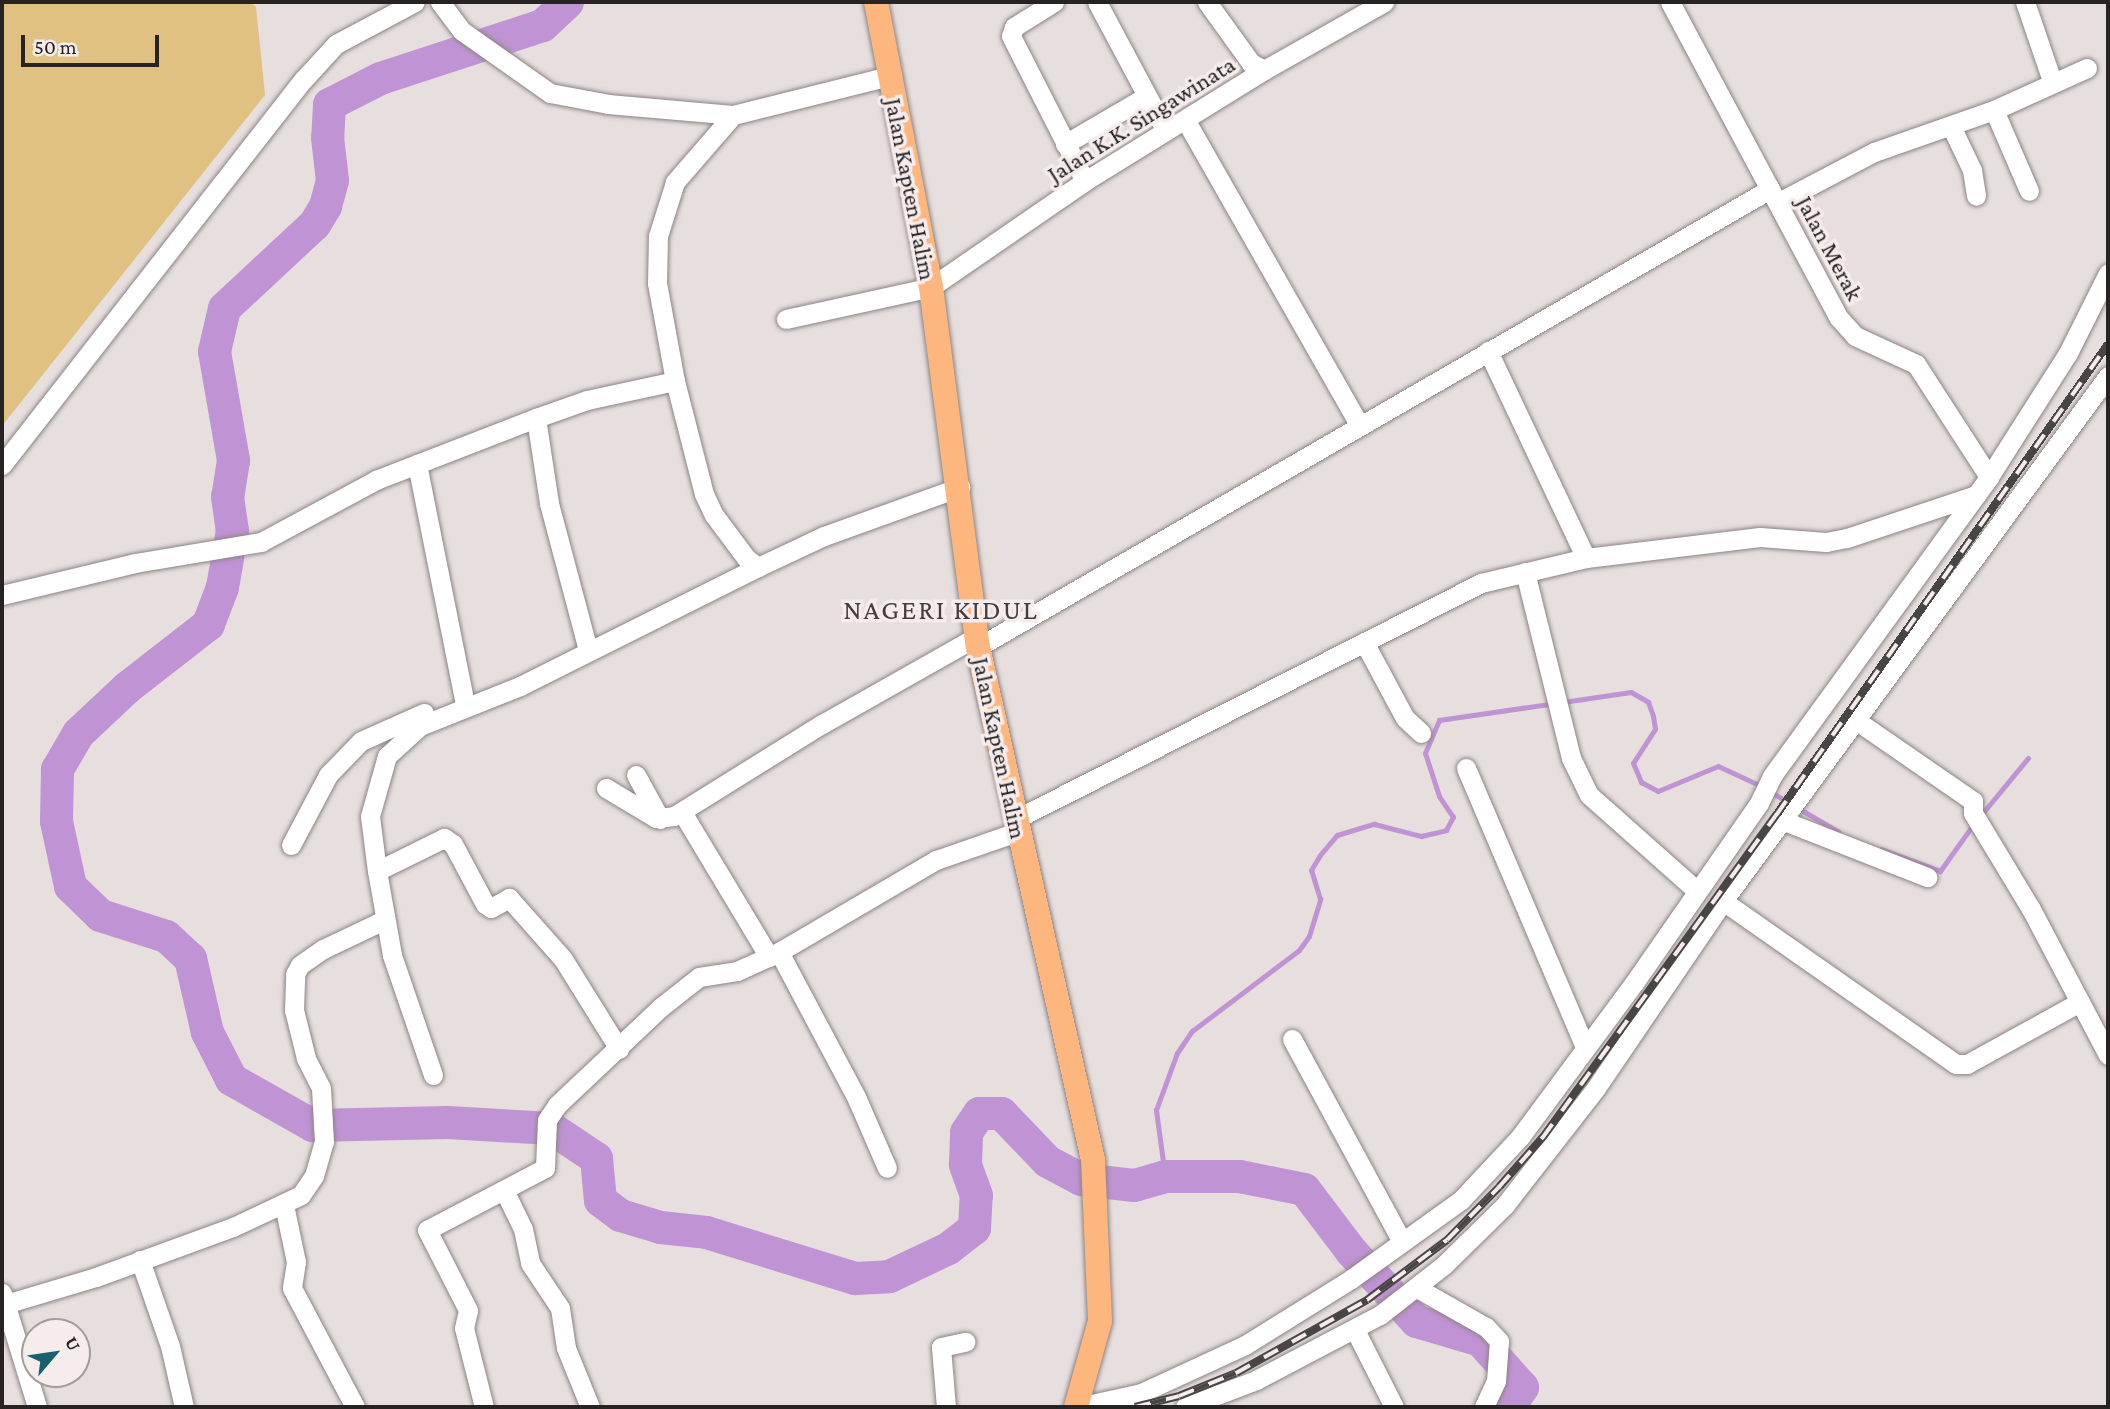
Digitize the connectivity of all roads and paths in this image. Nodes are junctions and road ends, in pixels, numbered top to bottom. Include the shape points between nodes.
1 (415, 2) edge
2 (440, 2) edge
3 (876, 2) edge
4 (1054, 2) edge
5 (1097, 2) edge
6 (1207, 2) edge
7 (1384, 2) edge
8 (1670, 2) edge
9 (2025, 2) edge
10 (2087, 68) dead end
11 (1264, 70) junction
12 (890, 76) junction
13 (2052, 81) junction
14 (1147, 96) junction
15 (1994, 110) junction
16 (733, 115) junction
17 (1186, 121) junction
18 (1951, 126) junction
19 (1166, 131) junction
20 (1065, 144) junction
21 (1085, 181) junction
22 (2029, 191) dead end
23 (1775, 195) junction
24 (1976, 196) dead end
25 (2108, 274) edge
26 (931, 287) junction
27 (786, 319) dead end
28 (1488, 351) junction
29 (2108, 376) edge
30 (675, 381) junction
31 (536, 418) junction
32 (1360, 426) junction
33 (417, 464) junction
34 (2, 466) edge
35 (1989, 477) junction
36 (960, 487) junction
37 (1976, 495) junction
38 (1586, 558) junction
39 (758, 567) junction
40 (1525, 572) junction
41 (2, 595) edge
42 (977, 642) junction
43 (1364, 642) junction
44 (588, 650) junction
45 (464, 700) junction
46 (1857, 721) junction
47 (1422, 733) dead end
48 (1466, 768) dead end
49 (636, 775) dead end
50 (606, 788) dead end
51 (682, 812) junction
52 (1788, 817) junction
53 (660, 819) junction
54 (1016, 826) junction
55 (291, 845) dead end
56 (376, 872) junction
57 (1927, 877) dead end
58 (1697, 891) junction
59 (1723, 901) junction
60 (384, 920) junction
61 (774, 954) junction
62 (2080, 1002) junction
63 (1292, 1039) dead end
64 (1585, 1047) junction
65 (619, 1049) junction
66 (2108, 1055) edge
67 (433, 1076) dead end
68 (887, 1168) dead end
69 (505, 1192) junction
70 (284, 1205) junction
71 (1402, 1242) junction
72 (140, 1260) junction
73 (1411, 1293) junction
74 (3, 1300) edge
75 (1355, 1330) junction
76 (965, 1342) dead end
77 (37, 1407) edge
78 (184, 1407) edge
79 (355, 1407) edge
80 (484, 1407) edge
81 (590, 1407) edge
82 (946, 1407) edge
83 (1077, 1407) edge
84 (1185, 1407) edge
85 (1394, 1407) edge
86 (1484, 1407) edge

1 - 34 street via 336,44 303,80
2 - 16 street via 462,31 550,93 607,104
3 - 12 main road, Jalan Kapten Halim
4 - 20 street via 1014,27 1011,36
5 - 14 street
6 - 11 street via 1251,63
7 - 11 street, Jalan K.K. Singawinata
8 - 23 street, Jalan Merak
9 - 13 street
10 - 13 street
11 - 17 street, Jalan K.K. Singawinata
12 - 16 street
12 - 26 main road, Jalan Kapten Halim
13 - 15 street
14 - 19 street
14 - 20 street
15 - 18 street
15 - 22 street
16 - 30 street via 675,182 663,208 657,283
17 - 19 street, Jalan K.K. Singawinata
17 - 32 street
18 - 23 street via 1874,152
18 - 24 street via 1972,170
19 - 21 street, Jalan K.K. Singawinata
20 - 21 street
21 - 26 street, Jalan K.K. Singawinata
23 - 28 street
23 - 35 street, Jalan Merak via 1846,327 1916,364
25 - 35 street via 2068,353
26 - 27 street
26 - 36 main road, Jalan Kapten Halim
28 - 32 street
28 - 38 street
29 - 46 street
30 - 31 street via 587,400
30 - 39 street via 704,494 732,542
31 - 33 street
31 - 44 street via 549,503
32 - 42 street
33 - 41 street via 340,497 246,547 135,563
33 - 45 street
35 - 37 street
36 - 39 street via 824,536
36 - 42 main road, Jalan Kapten Halim
37 - 38 street via 1836,540 1760,537
37 - 58 street via 1772,776 1759,803
38 - 40 street
39 - 44 street
40 - 43 street via 1481,583
40 - 58 street via 1571,758 1589,794
42 - 51 street via 822,724
42 - 54 main road, Jalan Kapten Halim
43 - 47 street via 1405,718
43 - 54 street
44 - 45 street via 520,686
45 - 55 street via 361,741 328,775
45 - 56 street via 411,732 387,755 370,816
46 - 52 street
46 - 62 street via 1973,801 1973,813
48 - 64 street
49 - 53 street
50 - 53 street
51 - 53 street
51 - 61 street
52 - 57 street
52 - 59 street
54 - 61 street via 936,860
54 - 83 main road, Jalan Kapten Halim via 1093,1160 1098,1206 1100,1321
56 - 60 street
56 - 65 street via 444,838 453,844 485,904 491,908 509,898 564,959
58 - 64 street
59 - 62 street via 1956,1064 1967,1064
59 - 73 street via 1536,1169
60 - 67 street
60 - 70 street via 323,949 295,974 295,1010 306,1058 321,1088 324,1142 314,1177 301,1195
61 - 65 street via 737,971 699,977
61 - 68 street via 857,1099
62 - 66 street
63 - 71 street
64 - 71 street via 1495,1164 1461,1200
65 - 69 street via 557,1105 547,1120 545,1168
69 - 80 street via 427,1230 468,1310 464,1328
69 - 81 street via 523,1229 530,1263 560,1308 566,1348
70 - 72 street
70 - 79 street via 296,1262 292,1288
71 - 83 street via 1245,1345 1141,1393
72 - 74 street
72 - 78 street via 170,1346
73 - 75 street
73 - 86 street via 1493,1332 1499,1350 1496,1381
74 - 77 street
75 - 84 street via 1256,1380
75 - 85 street
76 - 82 street via 941,1348

